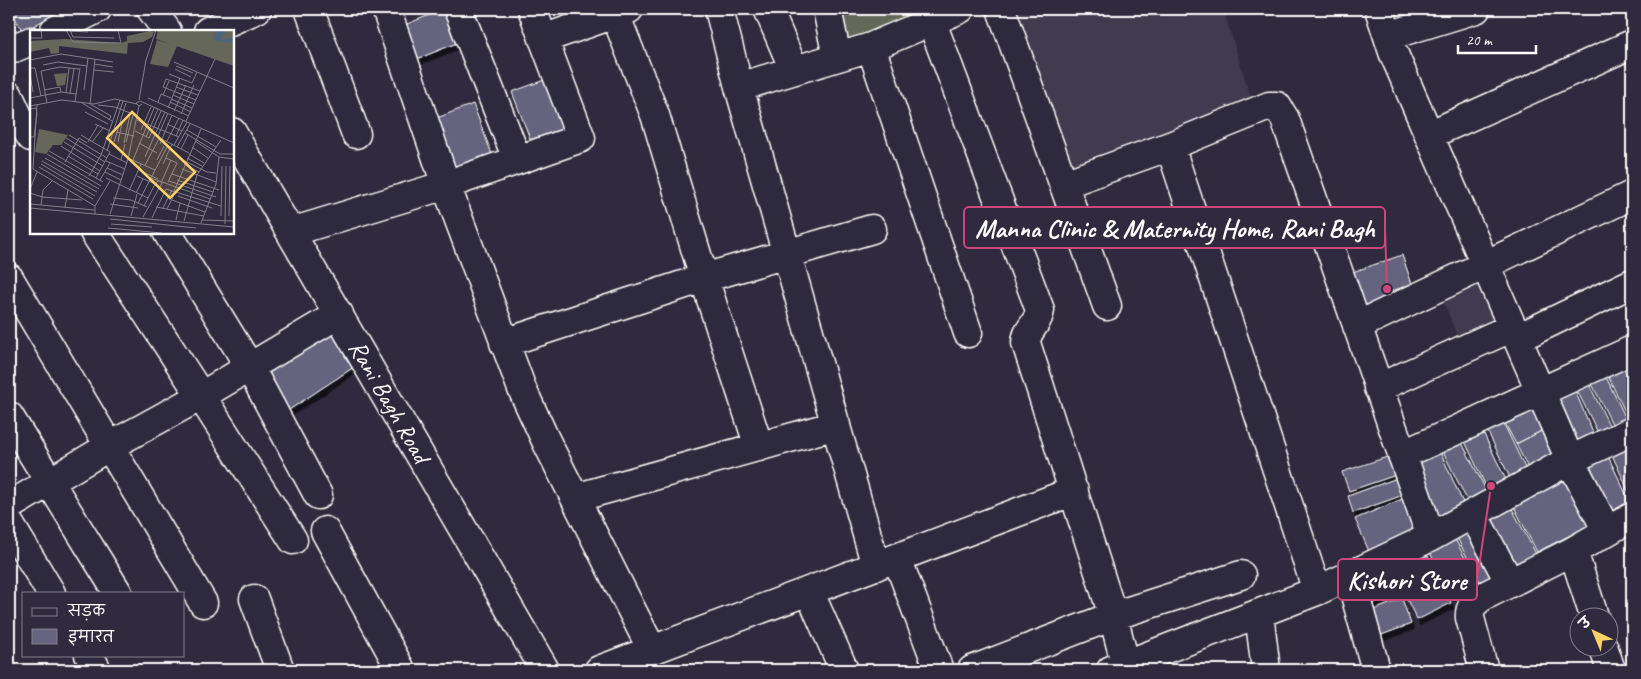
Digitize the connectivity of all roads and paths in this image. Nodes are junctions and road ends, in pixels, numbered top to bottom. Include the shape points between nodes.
1 (97, 9) edge
2 (151, 9) edge
3 (257, 9) edge
4 (309, 9) edge
5 (386, 9) edge
6 (458, 9) edge
7 (532, 9) edge
8 (719, 9) edge
9 (768, 9) edge
10 (827, 9) edge
11 (960, 9) edge
12 (1001, 9) edge
13 (1380, 9) edge
14 (1476, 9) edge
15 (619, 10) edge
16 (931, 20) junction
17 (56, 30) edge
18 (165, 30) edge
19 (210, 30) edge
20 (1388, 36) junction
21 (543, 39) junction
22 (1632, 44) edge
23 (871, 47) junction
24 (837, 57) junction
25 (794, 70) junction
26 (739, 87) junction
27 (9, 96) edge
28 (356, 134) dead end
29 (234, 135) edge
30 (1429, 135) junction
31 (30, 136) edge
32 (1170, 146) junction
33 (518, 159) junction
34 (1064, 184) junction
35 (446, 185) junction
36 (1632, 195) edge
37 (872, 229) dead end
38 (291, 232) junction
39 (95, 234) edge
40 (169, 234) edge
41 (786, 253) junction
42 (1486, 265) junction
43 (9, 278) edge
44 (704, 278) junction
45 (1632, 283) edge
46 (1107, 306) dead end
47 (339, 314) junction
48 (1357, 326) junction
49 (968, 333) dead end
50 (1515, 333) junction
51 (504, 343) junction
52 (1632, 350) edge
53 (250, 366) junction
54 (1378, 388) junction
55 (1541, 392) junction
56 (201, 396) junction
57 (9, 416) edge
58 (836, 425) junction
59 (1632, 431) edge
60 (110, 446) junction
61 (759, 447) junction
62 (1402, 455) junction
63 (1570, 460) junction
64 (49, 482) junction
65 (1074, 492) junction
66 (318, 495) dead end
67 (575, 498) junction
68 (9, 506) edge
69 (1473, 514) junction
70 (1632, 517) edge
71 (9, 523) edge
72 (325, 531) dead end
73 (1607, 532) junction
74 (1430, 537) junction
75 (292, 540) dead end
76 (1573, 551) junction
77 (886, 562) junction
78 (1241, 575) dead end
79 (1350, 577) junction
80 (1510, 583) junction
81 (809, 591) junction
82 (1317, 591) junction
83 (50, 592) edge
84 (117, 592) edge
85 (254, 599) dead end
86 (203, 603) dead end
87 (1591, 606) edge
88 (1259, 614) junction
89 (1113, 616) junction
90 (652, 650) junction
91 (90, 656) edge
92 (1606, 656) edge
93 (1121, 669) edge
94 (97, 670) edge
95 (280, 670) edge
96 (401, 670) edge
97 (546, 670) edge
98 (599, 670) edge
99 (844, 670) edge
100 (939, 670) edge
101 (972, 670) edge
102 (1266, 670) edge
103 (1376, 670) edge
104 (1484, 670) edge
105 (1611, 670) edge

1 - 17 street
2 - 18 street
3 - 19 street
4 - 28 street
5 - 35 street
6 - 33 street
7 - 21 street
8 - 26 street
9 - 25 street
10 - 24 street
11 - 16 street
12 - 34 street
13 - 20 street
14 - 20 street
15 - 21 street
15 - 44 street via 655,115
16 - 23 street
16 - 65 street via 1040,310 1026,343
20 - 30 street
21 - 33 street via 581,138
22 - 30 street
23 - 24 street
23 - 49 street
24 - 25 street
25 - 26 street
26 - 41 street
27 - 31 street
29 - 38 street, Rani Bagh Road
30 - 42 street
32 - 34 street
32 - 48 street via 1269,106 1277,106 1285,119
32 - 82 street
33 - 35 street
34 - 46 street
35 - 38 street
35 - 51 street
36 - 42 street
37 - 41 street
38 - 47 street, Rani Bagh Road
39 - 56 street
40 - 53 street
41 - 44 street
41 - 58 street
42 - 48 street
42 - 50 street
43 - 60 street
44 - 51 street
44 - 61 street
45 - 50 street
47 - 53 street
47 - 97 street, Rani Bagh Road
48 - 54 street
50 - 54 street
50 - 55 street
51 - 67 street via 522,389
52 - 55 street
53 - 56 street
53 - 66 street
54 - 62 street
55 - 62 street
55 - 63 street
56 - 60 street
56 - 75 street
57 - 64 street
58 - 61 street
58 - 77 street
59 - 63 street
60 - 64 street
60 - 86 street
61 - 67 street
62 - 74 street
63 - 69 street
63 - 73 street
64 - 68 street
64 - 84 street
65 - 77 street
65 - 89 street
67 - 90 street
69 - 74 street
69 - 80 street
70 - 73 street
71 - 83 street
72 - 96 street
73 - 76 street
74 - 79 street
76 - 80 street
76 - 87 street
77 - 81 street
77 - 100 street
78 - 89 street
79 - 82 street
79 - 103 street
80 - 104 street via 1482,597 1470,610
81 - 90 street
81 - 99 street
82 - 88 street
85 - 95 street
88 - 93 street
88 - 102 street
89 - 93 street
89 - 101 street
90 - 98 street
91 - 94 street
92 - 105 street

